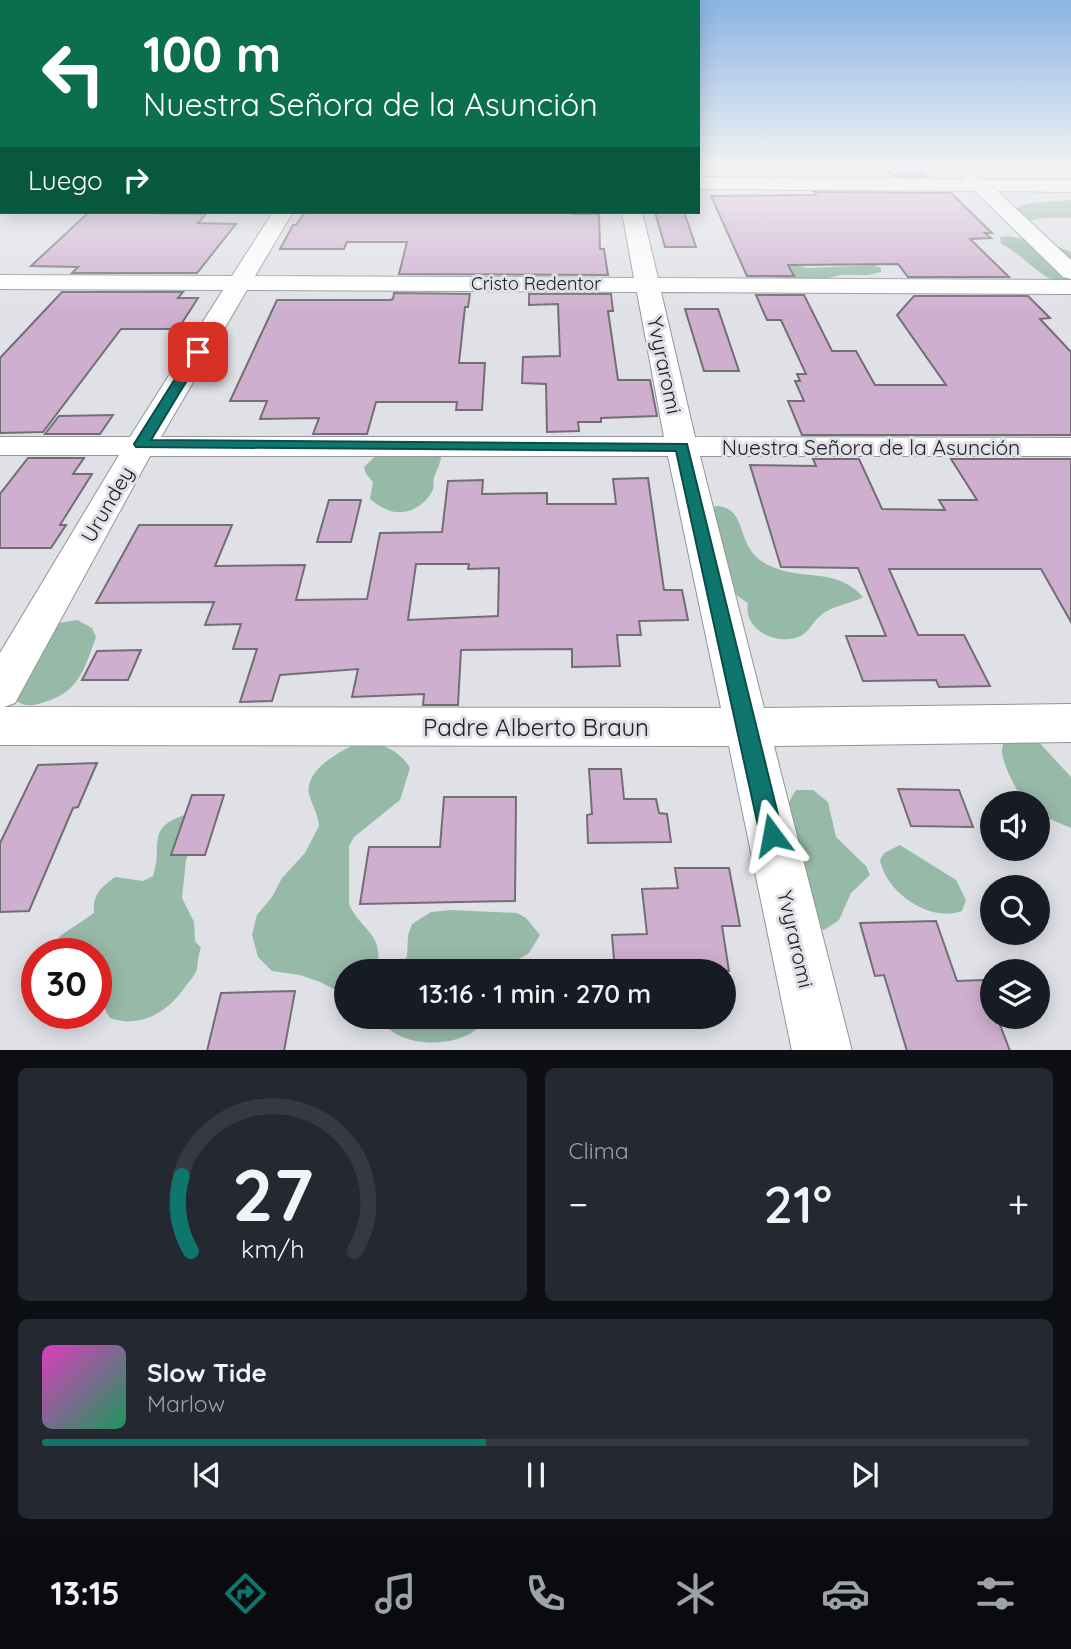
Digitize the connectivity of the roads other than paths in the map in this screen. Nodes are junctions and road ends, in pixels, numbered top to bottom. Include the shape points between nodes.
1 (283, 214) edge
2 (632, 214) edge
3 (1010, 214) edge
4 (1071, 272) edge
5 (0, 282) edge
6 (240, 282) junction
7 (647, 284) junction
8 (1071, 286) edge
9 (141, 444) junction
10 (0, 446) edge
11 (682, 447) junction
12 (1071, 447) edge
13 (0, 691) edge
14 (1071, 723) edge
15 (0, 726) edge
16 (747, 727) junction
17 (822, 1050) edge

1 - 6 street, Urundey
2 - 7 street, Yvyraromi
3 - 4 street
5 - 6 street, Cristo Redentor
6 - 7 street, Cristo Redentor
6 - 9 street, Urundey
7 - 8 street, Cristo Redentor
7 - 11 street, Yvyraromi
9 - 10 street, Nuestra Señora de la Asunción
9 - 11 street, Nuestra Señora de la Asunción
9 - 13 street, Urundey
11 - 12 street, Nuestra Señora de la Asunción
11 - 16 street, Yvyraromi
14 - 16 street, Padre Alberto Braun
15 - 16 street, Padre Alberto Braun
16 - 17 street, Yvyraromi

